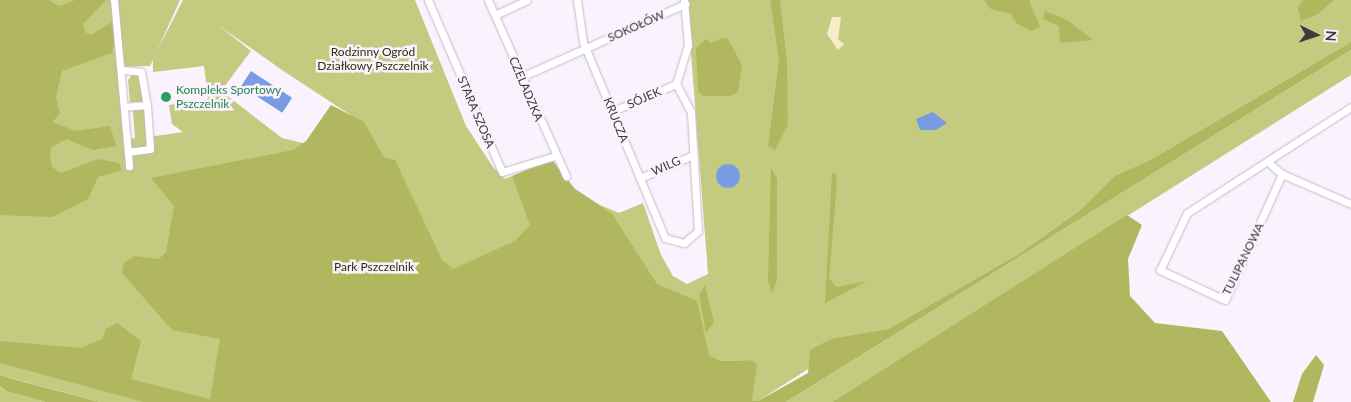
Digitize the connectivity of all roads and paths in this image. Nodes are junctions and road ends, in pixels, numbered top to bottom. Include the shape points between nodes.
1 (114, 0) edge
2 (428, 0) edge
3 (488, 0) edge
4 (527, 0) edge
5 (577, 0) edge
6 (685, 2) edge
7 (494, 15) junction
8 (586, 48) junction
9 (123, 70) junction
10 (521, 77) junction
11 (676, 84) junction
12 (147, 105) junction
13 (126, 107) junction
14 (1351, 107) edge
15 (613, 111) junction
16 (128, 152) junction
17 (693, 155) junction
18 (555, 156) junction
19 (1268, 162) junction
20 (129, 166) dead end
21 (1282, 174) junction
22 (566, 176) dead end
23 (640, 178) junction
24 (1351, 204) edge

1 - 9 street
2 - 18 street, STARA SZOSA via 502,172
3 - 7 street, CZELADZKA
4 - 7 street
5 - 8 street, KRUCZA
6 - 8 street, SOKOŁÓW
6 - 11 street via 688,44
7 - 10 street, CZELADZKA
8 - 10 street, SOKOŁÓW
8 - 15 street, KRUCZA
9 - 12 street via 141,72
9 - 13 street
10 - 18 street, CZELADZKA
11 - 15 street, SÓJEK
11 - 17 street via 691,112
12 - 13 street
12 - 16 street via 150,149
13 - 16 street
14 - 19 street
15 - 23 street, KRUCZA
16 - 20 street
17 - 23 street, WILG
17 - 23 street, KRUCZA via 698,231 684,243 665,238
18 - 22 street, CZELADZKA
19 - 21 street
19 - 21 street, TULIPANOWA via 1187,213 1160,270 1226,300
21 - 24 street

